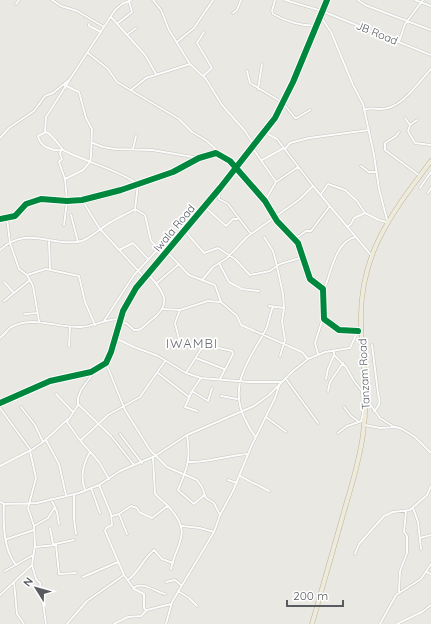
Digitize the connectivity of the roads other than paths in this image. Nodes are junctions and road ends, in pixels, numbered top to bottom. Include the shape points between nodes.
1 (19, 0) edge
2 (52, 0) edge
3 (130, 0) edge
4 (153, 0) edge
5 (213, 0) edge
6 (241, 0) edge
7 (275, 0) edge
8 (285, 0) edge
9 (327, 0) edge
10 (358, 0) edge
11 (415, 0) edge
12 (423, 0) edge
13 (421, 3) junction
14 (16, 4) dead end
15 (431, 6) edge
16 (322, 11) junction
17 (233, 13) dead end
18 (111, 16) junction
19 (321, 16) junction
20 (407, 21) junction
21 (118, 23) junction
22 (89, 24) dead end
23 (317, 25) junction
24 (104, 27) junction
25 (136, 28) dead end
26 (431, 30) edge
27 (101, 32) junction
28 (204, 32) dead end
29 (128, 34) junction
30 (177, 42) junction
31 (399, 42) junction
32 (88, 52) junction
33 (431, 55) edge
34 (190, 64) junction
35 (262, 64) dead end
36 (431, 69) edge
37 (247, 71) dead end
38 (156, 74) junction
39 (203, 76) junction
40 (65, 85) junction
41 (258, 89) junction
42 (131, 90) junction
43 (283, 103) junction
44 (310, 110) dead end
45 (364, 110) junction
46 (405, 118) dead end
47 (417, 120) dead end
48 (410, 125) junction
49 (369, 130) junction
50 (45, 131) junction
51 (264, 132) junction
52 (399, 132) dead end
53 (136, 136) dead end
54 (0, 138) edge
55 (93, 143) junction
56 (431, 145) edge
57 (253, 146) junction
58 (133, 149) junction
59 (284, 149) junction
60 (62, 150) junction
61 (221, 154) junction
62 (199, 158) junction
63 (262, 160) junction
64 (431, 161) edge
65 (90, 162) junction
66 (361, 166) dead end
67 (236, 167) junction
68 (298, 167) junction
69 (377, 172) junction
70 (431, 172) edge
71 (420, 176) junction
72 (65, 179) junction
73 (276, 182) junction
74 (138, 184) junction
75 (313, 186) junction
76 (220, 188) junction
77 (420, 188) dead end
78 (431, 188) edge
79 (428, 193) dead end
80 (321, 194) junction
81 (82, 200) junction
82 (67, 201) junction
83 (265, 201) junction
84 (330, 206) junction
85 (205, 207) junction
86 (135, 209) junction
87 (365, 213) junction
88 (71, 216) dead end
89 (274, 217) junction
90 (0, 219) edge
91 (6, 219) junction
92 (238, 219) junction
93 (387, 221) junction
94 (64, 225) dead end
95 (347, 227) junction
96 (100, 229) junction
97 (184, 231) junction
98 (251, 234) junction
99 (264, 237) dead end
100 (355, 237) junction
101 (295, 239) junction
102 (49, 242) junction
103 (78, 242) junction
104 (10, 243) junction
105 (158, 249) junction
106 (0, 250) edge
107 (119, 250) junction
108 (166, 253) junction
109 (371, 255) junction
110 (229, 256) junction
111 (303, 256) junction
112 (148, 259) junction
113 (219, 263) junction
114 (179, 264) junction
115 (278, 266) junction
116 (50, 269) junction
117 (138, 271) junction
118 (148, 274) junction
119 (27, 275) junction
120 (144, 278) junction
121 (203, 279) junction
122 (30, 280) junction
123 (4, 282) dead end
124 (156, 283) junction
125 (259, 290) dead end
126 (323, 291) junction
127 (14, 293) junction
128 (4, 301) dead end
129 (221, 302) junction
130 (269, 306) dead end
131 (273, 307) junction
132 (284, 308) junction
133 (163, 309) junction
134 (180, 310) junction
135 (38, 313) junction
136 (25, 314) dead end
137 (323, 318) junction
138 (120, 320) junction
139 (39, 322) junction
140 (103, 322) junction
141 (95, 325) junction
142 (361, 325) junction
143 (70, 327) junction
144 (358, 331) junction
145 (263, 334) junction
146 (0, 338) edge
147 (116, 338) junction
148 (180, 343) dead end
149 (285, 344) junction
150 (372, 345) dead end
151 (69, 346) dead end
152 (334, 352) junction
153 (318, 354) junction
154 (334, 355) junction
155 (280, 356) dead end
156 (196, 358) junction
157 (308, 359) junction
158 (165, 361) junction
159 (106, 363) junction
160 (343, 364) junction
161 (224, 369) junction
162 (95, 371) junction
163 (158, 373) junction
164 (186, 373) junction
165 (201, 378) junction
166 (286, 378) junction
167 (220, 379) junction
168 (326, 379) dead end
169 (239, 381) junction
170 (282, 382) junction
171 (279, 385) junction
172 (212, 388) dead end
173 (192, 391) junction
174 (328, 391) dead end
175 (56, 394) dead end
176 (221, 396) dead end
177 (189, 397) junction
178 (237, 399) junction
179 (0, 403) edge
180 (367, 403) junction
181 (78, 404) junction
182 (21, 407) dead end
183 (124, 407) junction
184 (0, 408) edge
185 (344, 408) dead end
186 (197, 411) dead end
187 (241, 411) junction
188 (374, 411) junction
189 (73, 412) junction
190 (266, 417) junction
191 (68, 419) junction
192 (362, 422) junction
193 (318, 423) dead end
194 (99, 424) junction
195 (396, 427) junction
196 (286, 432) dead end
197 (338, 433) dead end
198 (120, 434) dead end
199 (187, 435) junction
200 (256, 437) junction
201 (46, 440) junction
202 (80, 441) junction
203 (43, 442) junction
204 (30, 450) junction
205 (90, 452) junction
206 (431, 453) edge
207 (248, 454) junction
208 (154, 457) junction
209 (188, 462) junction
210 (142, 463) junction
211 (134, 465) junction
212 (0, 466) edge
213 (186, 474) junction
214 (240, 476) junction
215 (109, 479) junction
216 (228, 480) dead end
217 (237, 483) junction
218 (99, 485) junction
219 (431, 486) edge
220 (91, 488) junction
221 (85, 490) junction
222 (269, 491) dead end
223 (74, 494) junction
224 (66, 495) junction
225 (204, 495) junction
226 (52, 499) junction
227 (0, 502) edge
228 (4, 504) junction
229 (29, 504) junction
230 (55, 506) junction
231 (169, 507) junction
232 (413, 508) junction
233 (406, 511) junction
234 (100, 513) dead end
235 (119, 514) junction
236 (220, 515) junction
237 (112, 516) junction
238 (59, 524) dead end
239 (34, 526) junction
240 (181, 526) junction
241 (50, 528) dead end
242 (34, 530) junction
243 (214, 532) junction
244 (76, 534) dead end
245 (127, 534) dead end
246 (431, 535) edge
247 (420, 538) junction
248 (7, 539) junction
249 (74, 540) dead end
250 (53, 544) junction
251 (35, 547) junction
252 (422, 549) dead end
253 (355, 554) dead end
254 (33, 556) junction
255 (118, 562) junction
256 (173, 563) junction
257 (431, 564) edge
258 (16, 565) junction
259 (32, 565) junction
260 (171, 569) dead end
261 (5, 571) dead end
262 (427, 572) junction
263 (76, 573) dead end
264 (431, 574) edge
265 (124, 575) junction
266 (83, 577) dead end
267 (128, 580) junction
268 (14, 582) junction
269 (166, 582) dead end
270 (181, 585) junction
271 (133, 588) junction
272 (178, 591) junction
273 (400, 592) junction
274 (165, 594) dead end
275 (0, 595) edge
276 (171, 604) junction
277 (431, 605) edge
278 (197, 606) dead end
279 (146, 611) junction
280 (24, 624) edge
281 (46, 624) edge
282 (67, 624) edge
283 (114, 624) edge
284 (166, 624) edge
285 (312, 624) edge
286 (380, 624) edge
287 (397, 624) edge

1 - 14 street
2 - 24 street via 61,6 78,11
3 - 18 street
3 - 21 street via 132,12
4 - 30 street
5 - 30 street via 194,28
6 - 17 street
7 - 23 street via 273,14 309,26
8 - 16 street, JB Road
9 - 16 street, Iwala Road
10 - 20 street
11 - 13 street
12 - 13 street
13 - 15 street
13 - 20 street
16 - 19 street, Iwala Road
16 - 31 street, JB Road
18 - 21 street
18 - 24 street
19 - 23 street, Iwala Road
19 - 45 street via 334,38
20 - 26 street
20 - 31 street
21 - 29 street
22 - 27 street via 94,30
23 - 43 street, Iwala Road
24 - 27 street
25 - 29 street
27 - 32 street
28 - 39 street via 197,42 212,68
29 - 38 street via 150,61
30 - 34 street
31 - 33 street, JB Road
32 - 40 street
32 - 42 street via 108,69 117,82
34 - 38 street
34 - 39 street
35 - 41 street
36 - 45 street via 423,75 414,89 394,106 381,110
37 - 41 street via 249,82
38 - 42 street via 144,79
39 - 57 street via 226,110 245,131
40 - 50 street via 46,117
40 - 54 street via 46,96 34,111 9,128
40 - 55 street via 79,92 86,118 92,129
41 - 43 street
42 - 61 street via 179,119
43 - 44 street via 296,118
43 - 51 street, Iwala Road
45 - 49 street
46 - 48 street
47 - 48 street
48 - 56 street via 408,131 415,144
49 - 59 street via 291,142
49 - 69 street
50 - 60 street via 56,139
50 - 60 street via 38,136 39,140 48,148
51 - 57 street, Iwala Road
51 - 59 street via 277,139
52 - 71 street via 385,143 385,150
53 - 58 street
55 - 58 street via 115,149
55 - 65 street
57 - 63 street
57 - 67 street, Iwala Road
58 - 62 street
59 - 63 street
59 - 68 street
60 - 65 street
60 - 72 street via 62,159 59,162
61 - 62 street via 213,153
61 - 67 street
62 - 74 street via 174,172
63 - 73 street
64 - 71 highway, Tanzam Road
65 - 72 street via 83,170
65 - 74 street
66 - 69 street via 369,172
67 - 76 street, Iwala Road
67 - 83 street
68 - 73 street
68 - 75 street
69 - 93 street
70 - 77 street
71 - 93 highway, Tanzam Road
72 - 82 street
73 - 83 street
74 - 81 street
74 - 86 street
75 - 80 street
75 - 89 street via 300,199
76 - 85 street, Iwala Road
76 - 92 street via 219,199 228,204
78 - 79 street
80 - 84 street
80 - 87 street via 328,184 339,187 357,201
81 - 82 street
81 - 96 street
82 - 91 street via 31,201 18,214
82 - 94 street
83 - 89 street
84 - 95 street
84 - 101 street via 311,231 306,231
85 - 92 street via 226,226 233,219
85 - 97 street, Iwala Road
86 - 96 street
86 - 105 street via 145,215 151,241
87 - 93 street
87 - 95 street via 353,219
88 - 103 street
89 - 98 street
89 - 101 street
90 - 91 street
91 - 104 street
92 - 98 street
93 - 109 highway, Tanzam Road
95 - 100 street
96 - 103 street
96 - 107 street
97 - 108 street, Iwala Road
97 - 110 street via 204,253 217,247
98 - 110 street
99 - 115 street via 273,251
100 - 109 street
100 - 126 street via 347,240 339,248
101 - 111 street
102 - 103 street
102 - 104 street via 34,237
102 - 116 street
104 - 106 street
104 - 119 street via 19,269
105 - 108 street
105 - 112 street
107 - 112 street via 133,243
107 - 117 street
108 - 114 street
108 - 118 street, Iwala Road
109 - 142 highway, Tanzam Road via 364,285
110 - 113 street
110 - 115 street via 250,275 270,271
111 - 115 street
111 - 126 street via 309,277
112 - 117 street
113 - 121 street
113 - 125 street via 229,282 245,290
114 - 121 street via 189,275
114 - 124 street
115 - 132 street
116 - 119 street
116 - 141 street via 80,276 85,302
117 - 120 street
117 - 140 street
118 - 120 street, Iwala Road
118 - 124 street
119 - 122 street
120 - 138 street, Iwala Road via 128,300
121 - 129 street via 215,284
122 - 127 street
122 - 135 street via 34,288
123 - 127 street
124 - 133 street via 165,298
126 - 137 street
127 - 128 street
129 - 134 street via 208,301
129 - 145 street via 237,316 241,325
130 - 131 street
131 - 132 street
131 - 145 street
132 - 149 street via 282,321
133 - 134 street
133 - 138 street via 139,330 134,330
134 - 148 street via 175,323
135 - 136 street
135 - 139 street
137 - 144 street via 339,330
137 - 153 street via 316,342
138 - 140 street
138 - 147 street, Iwala Road
139 - 143 street
139 - 146 street via 31,321 12,327
140 - 141 street
141 - 143 street
142 - 144 street
142 - 180 highway, Tanzam Road
143 - 151 street
144 - 152 street via 350,348
145 - 149 street
145 - 169 street via 251,353
147 - 158 street
147 - 159 street, Iwala Road
149 - 155 street
149 - 157 street via 302,352
150 - 188 street via 381,400
152 - 153 street
152 - 154 street
153 - 157 street
154 - 160 street
154 - 168 street
156 - 161 street
156 - 161 street via 206,343 230,349 233,354
156 - 164 street
157 - 166 street
158 - 163 street
158 - 164 street
159 - 162 street
159 - 183 street
160 - 174 street via 330,382
160 - 192 street via 362,391
161 - 167 street
162 - 179 street via 50,381
162 - 181 street via 81,390
163 - 177 street
163 - 183 street via 143,394
164 - 165 street
165 - 167 street
165 - 173 street
166 - 170 street
166 - 193 street
167 - 169 street
169 - 170 street
169 - 178 street
170 - 171 street
171 - 187 street via 261,401
171 - 190 street
172 - 173 street via 208,401
173 - 177 street
175 - 189 street
176 - 178 street
177 - 186 street via 185,408
178 - 187 street
180 - 188 street
180 - 192 highway, Tanzam Road
181 - 189 street
181 - 194 street
182 - 203 street
183 - 194 street via 110,413
183 - 208 street
184 - 204 street
185 - 192 street
187 - 199 street
187 - 200 street via 250,431
188 - 195 street
189 - 191 street
190 - 196 street
190 - 200 street
191 - 201 street
191 - 202 street via 68,424
192 - 195 street via 380,428
192 - 197 street via 347,426
192 - 285 highway, Tanzam Road via 358,460
194 - 202 street
194 - 211 street
195 - 206 street via 411,434
198 - 210 street
199 - 208 street
199 - 209 street
200 - 207 street
201 - 203 street
201 - 224 street via 59,464
202 - 205 street
203 - 204 street
204 - 212 street
204 - 229 street via 36,478
205 - 215 street
205 - 221 street via 82,469
207 - 209 street
207 - 214 street
208 - 210 street
208 - 213 street
208 - 231 street via 155,494
209 - 213 street
210 - 211 street
211 - 215 street
213 - 225 street via 199,481
213 - 225 street via 179,491 194,504
214 - 217 street
214 - 222 street
215 - 218 street
216 - 217 street
217 - 236 street
218 - 220 street
218 - 237 street
219 - 232 street via 427,495
220 - 221 street
220 - 234 street
221 - 223 street
223 - 224 street
223 - 244 street
224 - 226 street
225 - 236 street via 216,505
226 - 229 street
226 - 230 street
227 - 228 street
228 - 229 street
228 - 248 street via 3,521
229 - 239 street
230 - 238 street
230 - 239 street via 48,518
231 - 235 street via 152,518 132,506
231 - 240 street via 180,520
232 - 233 street
232 - 247 street
233 - 253 street via 384,516 360,544
233 - 273 street via 404,532 407,536 407,555 400,571
235 - 237 street
235 - 245 street
236 - 243 street
237 - 255 street via 112,525 105,531
239 - 242 street
240 - 243 street
240 - 256 street via 181,542
241 - 250 street
242 - 248 street
242 - 251 street
243 - 270 street
246 - 247 street
247 - 252 street
248 - 258 street via 8,553
249 - 250 street
250 - 251 street
250 - 263 street via 57,547 59,574
251 - 254 street
254 - 258 street
254 - 259 street
255 - 265 street
255 - 266 street
256 - 260 street
256 - 267 street via 162,559 154,550
257 - 262 street
258 - 261 street
259 - 268 street
259 - 281 street via 36,579 40,583
262 - 264 street
262 - 273 street
265 - 267 street
265 - 282 street via 87,601
267 - 271 street
268 - 275 street
268 - 280 street via 17,614
269 - 270 street via 175,580
270 - 272 street
271 - 274 street via 142,585
271 - 279 street via 144,594
272 - 276 street
272 - 278 street
273 - 286 street
276 - 279 street
276 - 284 street
277 - 287 street
279 - 283 street via 141,616 128,617

